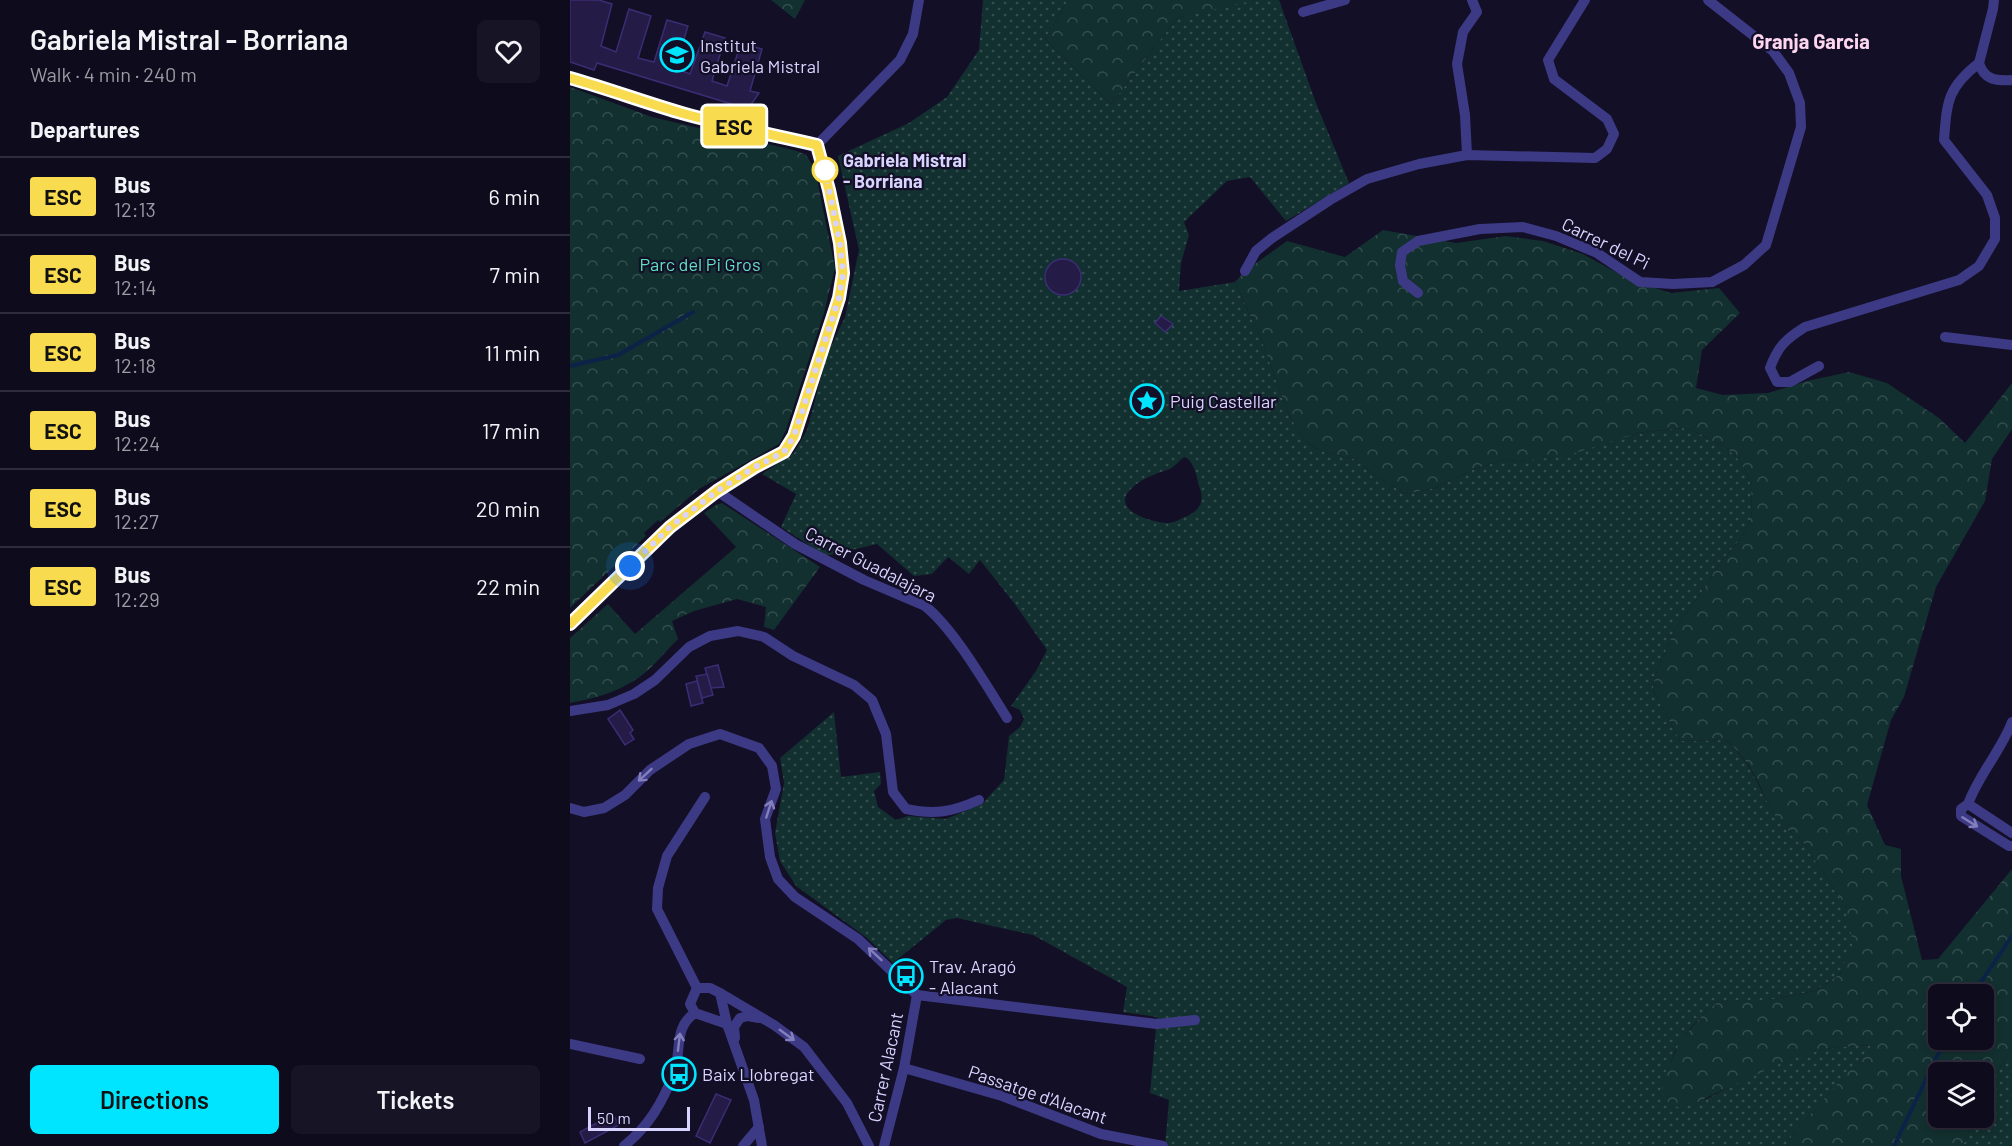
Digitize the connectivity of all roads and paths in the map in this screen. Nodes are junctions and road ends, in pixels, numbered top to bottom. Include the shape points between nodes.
1 (920, 0) edge
2 (1345, 0) edge
3 (1472, 0) edge
4 (1585, 0) edge
5 (1708, 0) edge
6 (1994, 0) edge
7 (1303, 12) dead end
8 (1979, 63) junction
9 (570, 78) edge
10 (2012, 80) edge
11 (817, 145) junction
12 (1467, 155) junction
13 (1245, 271) dead end
14 (1418, 293) dead end
15 (1945, 337) dead end
16 (2012, 345) edge
17 (1819, 366) dead end
18 (717, 491) junction
19 (570, 624) edge
20 (570, 711) edge
21 (1007, 718) dead end
22 (2012, 722) edge
23 (705, 797) dead end
24 (979, 800) dead end
25 (1968, 804) junction
26 (570, 808) edge
27 (2012, 833) edge
28 (2012, 846) edge
29 (697, 988) junction
30 (720, 993) junction
31 (917, 995) junction
32 (700, 1015) junction
33 (765, 1020) junction
34 (1195, 1020) dead end
35 (727, 1024) junction
36 (570, 1044) edge
37 (737, 1047) junction
38 (640, 1059) dead end
39 (904, 1068) junction
40 (759, 1127) junction
41 (1101, 1140) edge
42 (624, 1146) edge
43 (743, 1146) edge
44 (762, 1146) edge
45 (868, 1146) edge
46 (884, 1146) edge
47 (1163, 1146) edge

1 - 11 street via 913,34 900,60
2 - 7 street
3 - 12 street via 1477,12 1463,32 1457,64
4 - 12 street via 1548,60 1554,79 1607,119 1614,134 1607,148 1595,158
5 - 14 street, Carrer del Pi via 1773,51 1789,73 1800,103 1801,127 1766,245 1744,265 1712,282 1673,284 1640,282 1597,253 1556,236 1523,227 1480,229 1418,240 1402,252 1402,281
6 - 8 street
8 - 10 street via 1981,72 1989,78
8 - 17 street via 1961,77 1947,104 1944,140 1987,195 1995,218 1995,239 1979,266 1959,280 1805,327 1776,352 1770,368 1777,382 1790,382
9 - 11 street via 688,115
11 - 18 street via 840,243 843,273 839,298 794,436 784,452
12 - 13 street via 1367,179 1272,238 1256,251
15 - 16 street
18 - 19 street via 670,527
18 - 21 street, Carrer Guadalajara via 795,544 932,611
20 - 24 street via 608,705 634,694 689,647 710,636 738,631 764,637 793,656 854,685 872,700 886,734 893,792 906,809 940,813
22 - 25 street
23 - 29 street via 667,856 657,909
25 - 27 street
25 -> 28 street via 1961,809 1961,816
31 -> 26 street via 858,939 795,897 778,879 770,857 765,819 776,789 772,766 759,748 720,734 689,744 604,808 584,812
29 - 30 street
29 - 32 street via 690,1004
30 - 33 street
30 - 35 street
31 - 34 street via 1157,1023
31 - 39 street, Carrer Alacant
32 - 35 street
32 - 37 street
42 -> 32 street via 652,1117 674,1072 680,1033 688,1017
33 - 37 street via 740,1018 734,1027
33 -> 45 street via 804,1047 846,1103
35 - 37 street
36 - 38 street
37 - 40 street
39 - 41 street, Passatge d'Alacant via 1002,1096
39 - 46 street, Carrer Alacant
40 - 43 street
40 - 44 street
41 - 47 street, Passatge d'Alacant

